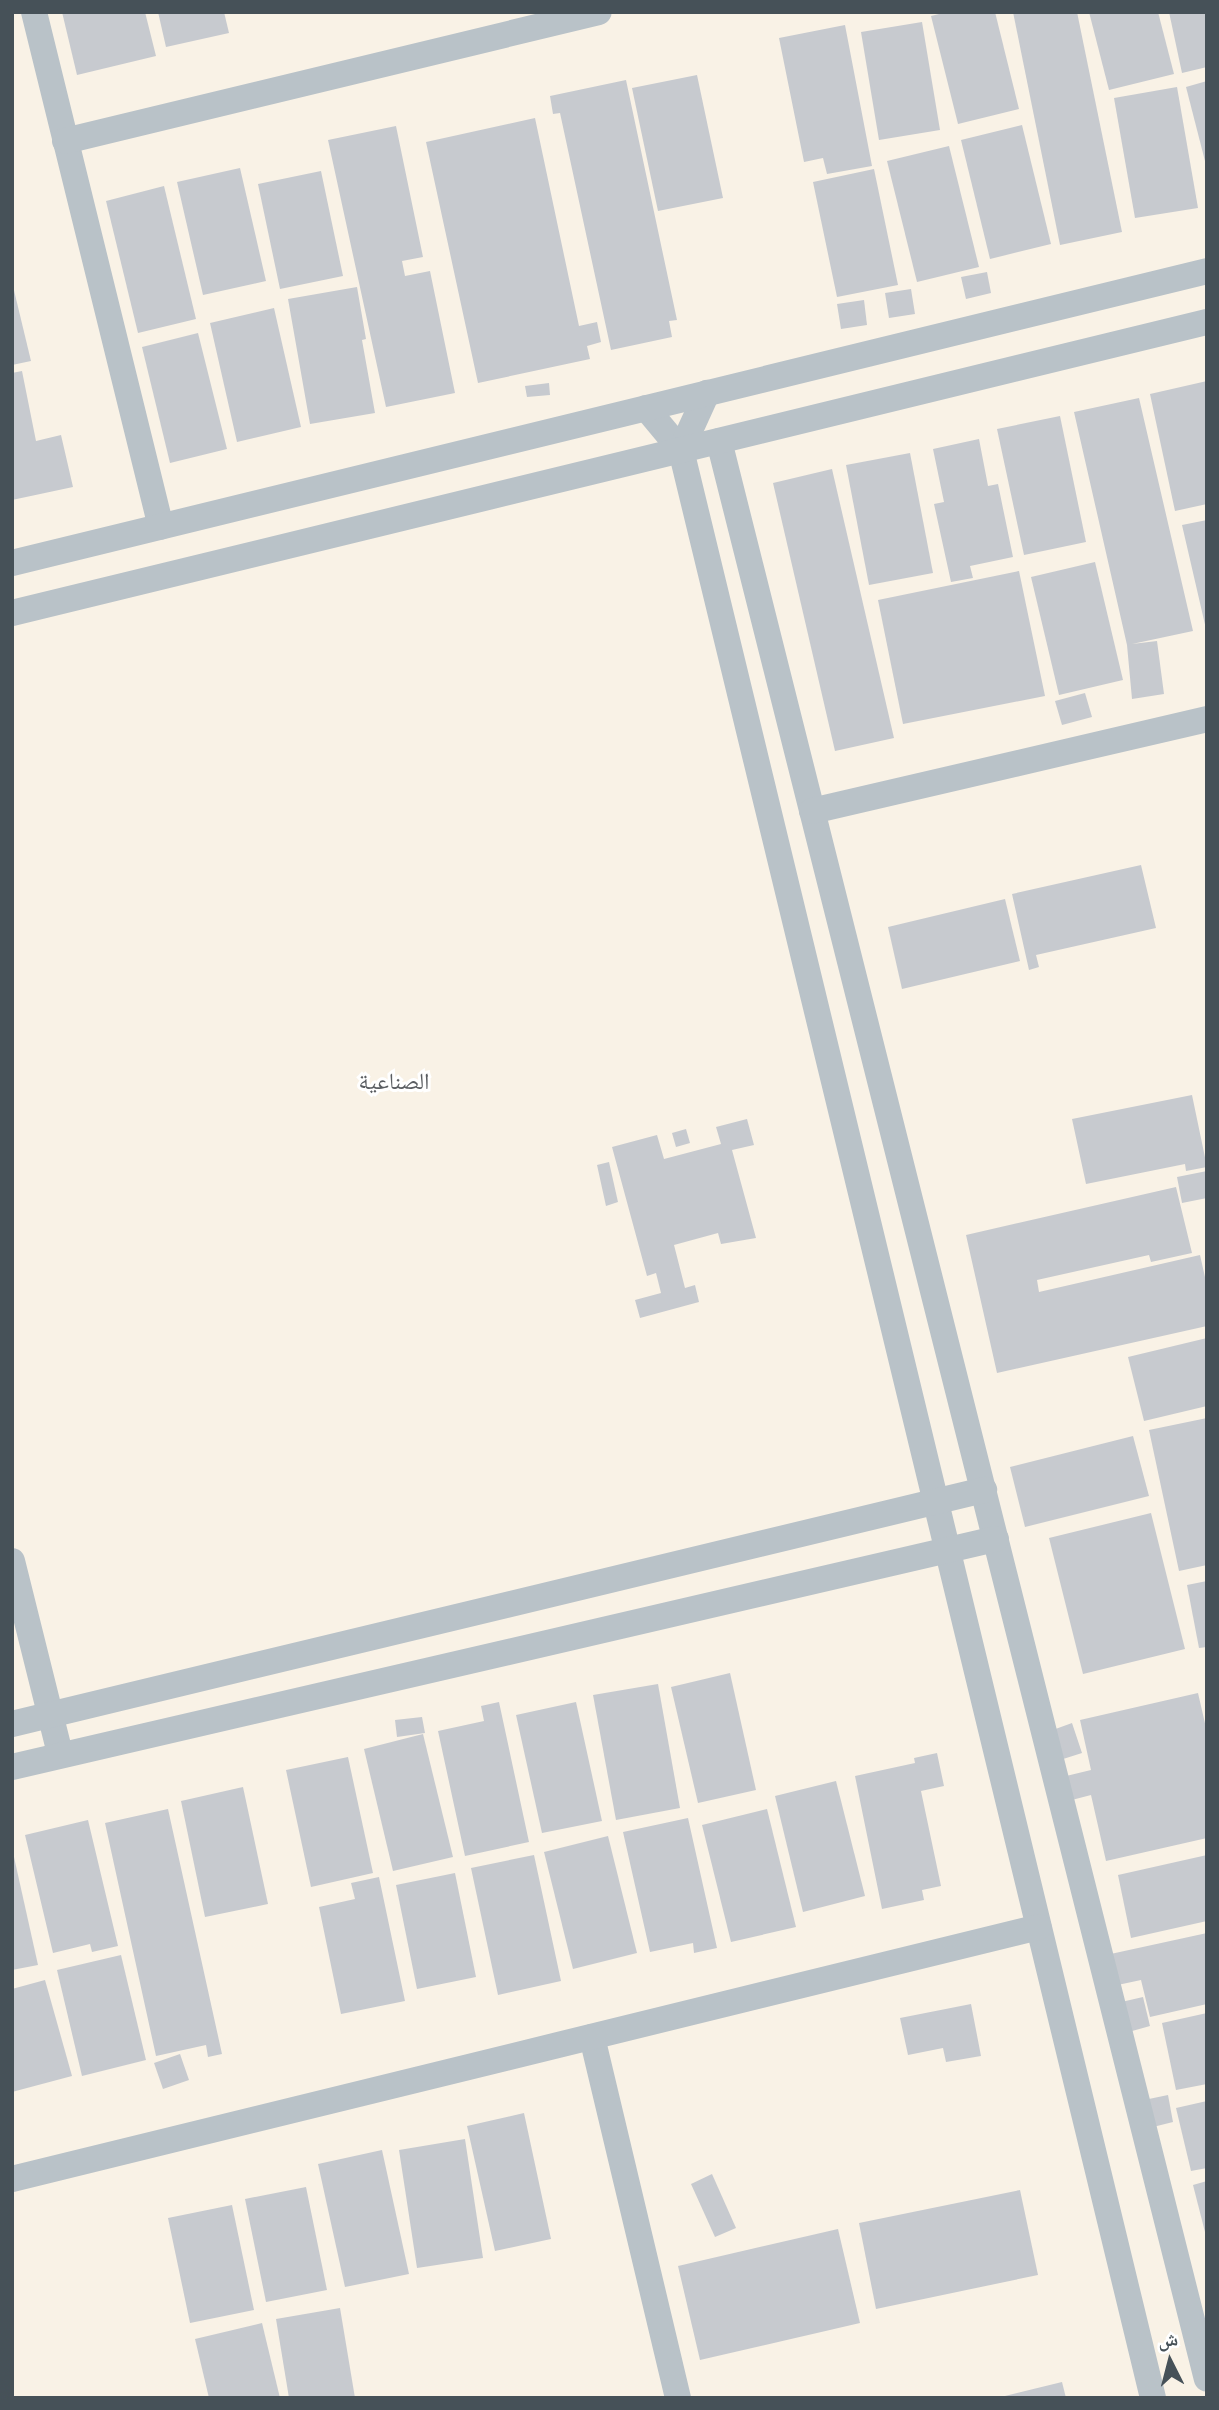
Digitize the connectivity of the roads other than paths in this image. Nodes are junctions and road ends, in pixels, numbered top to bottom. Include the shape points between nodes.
1 (34, 12) edge
2 (599, 12) edge
3 (65, 141) junction
4 (1207, 271) edge
5 (1207, 322) edge
6 (707, 393) junction
7 (646, 408) junction
8 (719, 440) junction
9 (681, 450) junction
10 (161, 527) junction
11 (12, 563) edge
12 (12, 613) edge
13 (1205, 727) edge
14 (812, 811) junction
15 (984, 1490) junction
16 (936, 1501) junction
17 (996, 1539) junction
18 (948, 1550) junction
19 (12, 1562) edge
20 (50, 1715) junction
21 (12, 1724) edge
22 (60, 1754) junction
23 (12, 1767) edge
24 (1039, 1927) junction
25 (592, 2037) junction
26 (12, 2179) edge
27 (1207, 2379) edge
28 (678, 2398) edge
29 (1153, 2398) edge

1 - 3 street
2 - 3 street
3 - 10 street
4 - 6 street
5 - 8 street
6 - 7 street
6 - 9 street
7 - 9 street
7 - 10 street
8 - 9 street
8 - 14 street
9 - 12 street
9 - 16 street
10 - 11 street
13 - 14 street
14 - 15 street
15 - 16 street
15 - 17 street
16 - 18 street
16 - 20 street
17 - 18 street
17 - 27 street
18 - 22 street
18 - 24 street
19 - 20 street
20 - 21 street
20 - 22 street
22 - 23 street
24 - 25 street
24 - 29 street
25 - 26 street
25 - 28 street

